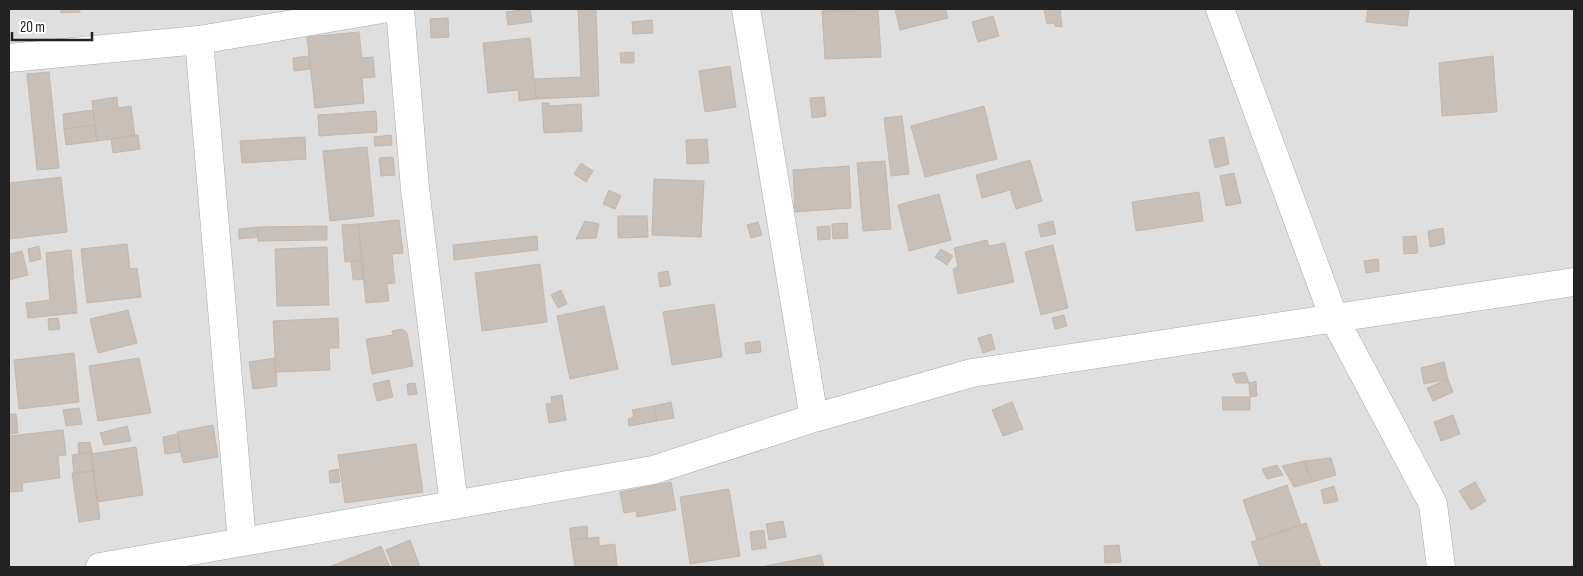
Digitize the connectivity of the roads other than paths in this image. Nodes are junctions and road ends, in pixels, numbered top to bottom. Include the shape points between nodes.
1 (382, 9) edge
2 (400, 9) edge
3 (746, 9) edge
4 (1220, 9) edge
5 (199, 40) junction
6 (9, 58) edge
7 (1574, 282) edge
8 (1334, 318) junction
9 (814, 418) junction
10 (454, 505) junction
11 (242, 542) junction
12 (100, 567) edge
13 (1442, 567) edge

1 - 5 street
2 - 10 street via 415,188
3 - 9 street
4 - 8 street
5 - 6 street
5 - 11 street
7 - 8 street
8 - 9 street via 972,373
8 - 13 street via 1433,504
9 - 10 street via 653,470
10 - 11 street
11 - 12 street

